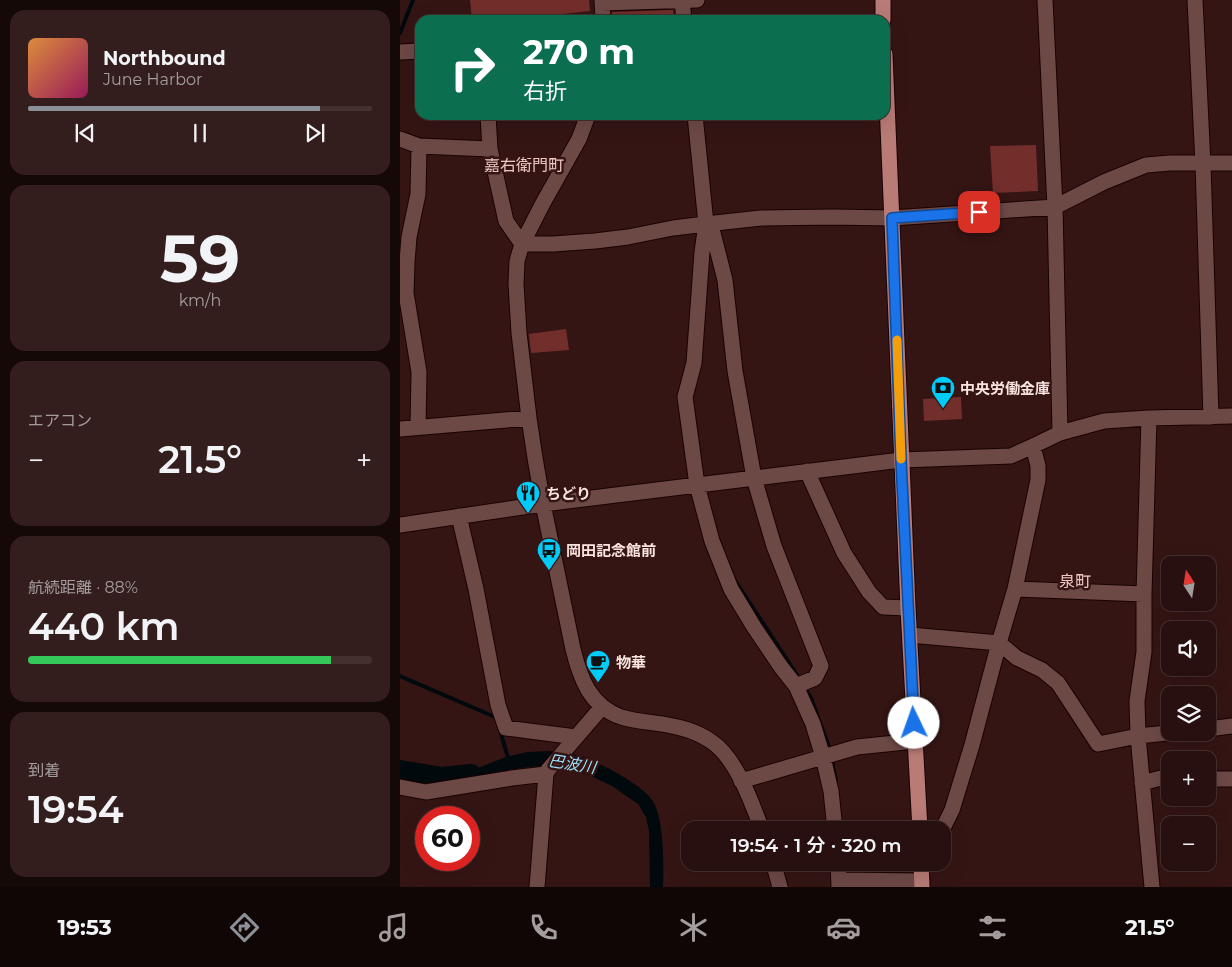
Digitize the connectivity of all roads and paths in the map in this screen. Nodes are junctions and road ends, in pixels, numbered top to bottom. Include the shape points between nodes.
1 (682, 0) edge
2 (697, 0) edge
3 (883, 0) edge
4 (1045, 0) edge
5 (1195, 0) edge
6 (602, 2) edge
7 (602, 15) edge
8 (684, 15) edge
9 (884, 15) edge
10 (415, 51) edge
11 (400, 52) edge
12 (488, 120) edge
13 (586, 120) edge
14 (696, 120) edge
15 (888, 120) edge
16 (400, 139) edge
17 (419, 146) junction
18 (490, 149) junction
19 (1232, 163) edge
20 (1203, 164) junction
21 (1055, 207) junction
22 (892, 218) junction
23 (706, 224) junction
24 (522, 244) junction
25 (1211, 416) junction
26 (1232, 416) edge
27 (528, 418) junction
28 (1149, 418) junction
29 (418, 427) junction
30 (400, 429) edge
31 (1060, 433) junction
32 (1033, 446) junction
33 (901, 460) junction
34 (807, 471) junction
35 (754, 478) junction
36 (697, 485) junction
37 (543, 504) junction
38 (460, 516) junction
39 (400, 525) edge
40 (1015, 589) junction
41 (1144, 594) junction
42 (908, 608) junction
43 (910, 635) junction
44 (999, 643) junction
45 (796, 686) junction
46 (602, 707) junction
47 (1232, 726) edge
48 (1216, 728) edge
49 (1161, 734) edge
50 (1138, 736) junction
51 (915, 741) junction
52 (572, 743) junction
53 (823, 756) junction
54 (547, 772) junction
55 (1161, 778) edge
56 (1216, 779) edge
57 (1232, 779) edge
58 (741, 780) junction
59 (1142, 783) junction
60 (400, 787) edge
61 (759, 821) edge
62 (834, 821) edge
63 (919, 821) edge
64 (946, 821) edge
65 (776, 871) edge
66 (838, 871) edge
67 (922, 871) edge
68 (839, 884) edge
69 (922, 884) edge
70 (537, 887) edge
71 (780, 887) edge
72 (1152, 887) edge

1 - 2 street
1 - 6 street
1 - 8 street
3 - 9 main road
4 - 21 street
5 - 20 street
6 - 7 street
10 - 11 street
12 - 18 street
13 - 24 street
14 - 23 street
15 - 22 main road
16 - 17 street
17 - 18 street
17 - 29 street via 418,194 409,237 406,293 419,372
18 - 24 street via 506,221
19 - 20 street
20 - 21 street via 1146,165
20 - 25 street
21 - 22 street
21 - 31 street
22 - 23 street via 761,218
22 - 33 main road
23 - 24 street via 628,238
23 - 35 street via 713,233 725,280 735,371
23 - 36 street via 694,363 685,397
24 - 27 street via 516,284
25 - 26 street
25 - 28 street
27 - 29 street
27 - 37 street
28 - 31 street via 1104,421
28 - 41 street
29 - 30 street
31 - 32 street
32 - 33 street via 1011,456
32 - 40 street via 1038,480
33 - 34 street
33 - 42 main road
34 - 35 street
34 - 42 street via 844,553 869,592 882,607
35 - 36 street
35 - 45 street via 774,546 821,666 814,678
36 - 37 street
36 - 45 street via 712,541 731,589
37 - 38 street
37 - 46 street via 579,672 589,692
38 - 39 street
38 - 52 street via 498,705 506,728
40 - 41 street
40 - 44 street
41 - 50 street
42 - 43 main road
43 - 44 street
43 - 51 main road
44 - 50 street via 1058,683 1098,744
44 - 64 street via 972,745
45 - 53 street
46 - 52 street
46 - 58 street via 621,717 698,733 724,752
47 - 48 street
49 - 50 street
50 - 59 street
51 - 53 street via 857,747
51 - 63 main road
52 - 54 street
53 - 58 street
53 - 62 street
54 - 60 street via 426,792
54 - 70 street
55 - 59 street
56 - 57 street
58 - 61 street
59 - 72 street
65 - 71 street
66 - 68 street
67 - 69 main road
68 - 69 street

